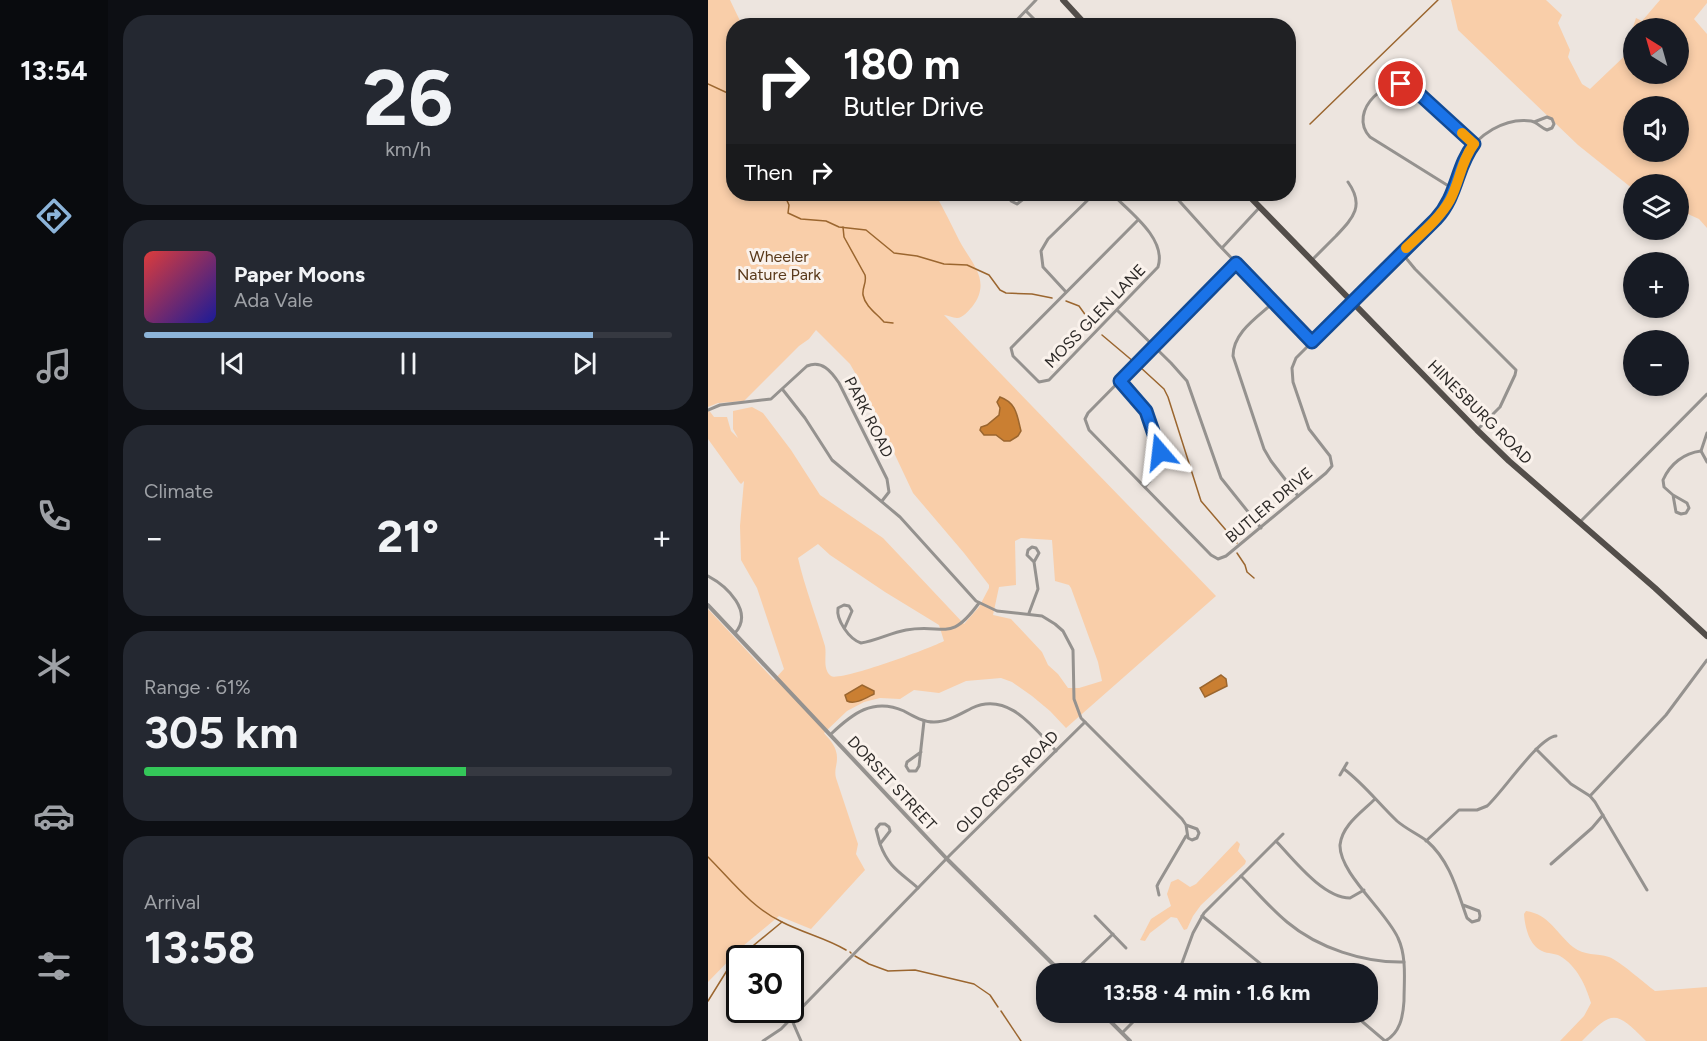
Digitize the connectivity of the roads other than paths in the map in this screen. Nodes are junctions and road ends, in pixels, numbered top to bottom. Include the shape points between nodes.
1 (1036, 0) edge
2 (1063, 0) edge
3 (1026, 11) junction
4 (1019, 18) edge
5 (1033, 18) edge
6 (1080, 18) edge
7 (1534, 122) junction
8 (1474, 144) junction
9 (1348, 182) dead end
10 (1455, 190) junction
11 (1087, 201) edge
12 (1119, 201) edge
13 (1179, 201) edge
14 (1254, 201) edge
15 (1260, 207) junction
16 (1138, 220) junction
17 (1222, 248) junction
18 (1401, 252) junction
19 (1312, 260) junction
20 (1236, 263) junction
21 (1066, 292) junction
22 (1274, 302) junction
23 (1352, 303) junction
24 (1117, 311) junction
25 (1312, 342) junction
26 (1154, 346) junction
27 (1120, 381) junction
28 (783, 390) junction
29 (1707, 394) edge
30 (708, 410) edge
31 (1477, 430) junction
32 (1707, 433) edge
33 (1701, 451) junction
34 (1707, 462) edge
35 (1145, 487) junction
36 (1673, 495) junction
37 (1298, 496) junction
38 (882, 502) junction
39 (1580, 522) junction
40 (1261, 528) junction
41 (1035, 562) junction
42 (708, 576) edge
43 (979, 603) junction
44 (708, 605) edge
45 (1029, 613) junction
46 (845, 627) junction
47 (735, 633) junction
48 (1706, 634) edge
49 (1707, 660) edge
50 (924, 721) junction
51 (1085, 722) junction
52 (831, 734) junction
53 (1556, 736) dead end
54 (1536, 749) junction
55 (1056, 750) junction
56 (921, 752) junction
57 (1347, 763) dead end
58 (1344, 769) junction
59 (1340, 775) dead end
60 (1590, 796) junction
61 (1375, 798) junction
62 (1603, 815) junction
63 (1186, 825) junction
64 (1187, 834) junction
65 (1283, 834) dead end
66 (1276, 841) junction
67 (1426, 841) junction
68 (880, 844) junction
69 (946, 859) junction
70 (1551, 864) dead end
71 (1241, 876) junction
72 (918, 888) junction
73 (1364, 890) junction
74 (1647, 890) dead end
75 (1159, 895) dead end
76 (1463, 905) junction
77 (1095, 916) dead end
78 (1202, 916) junction
79 (1113, 934) junction
80 (1126, 948) dead end
81 (1404, 962) junction
82 (1052, 963) edge
83 (1083, 963) edge
84 (1182, 963) edge
85 (1260, 963) edge
86 (804, 1005) edge
87 (786, 1023) edge
88 (793, 1023) edge
89 (1112, 1023) edge
90 (1132, 1023) edge
91 (1364, 1023) edge
92 (1122, 1034) junction
93 (763, 1041) edge
94 (801, 1041) edge
95 (1130, 1041) edge
96 (1386, 1041) edge

1 - 3 street
2 - 6 main road
3 - 4 street
3 - 5 street
7 - 7 street via 1546,130 1554,125 1549,117
7 - 8 street via 1500,126
8 - 10 street, BUTLER DRIVE
8 - 10 street via 1406,85 1386,88 1364,110 1362,124 1370,137
9 - 19 street via 1356,198 1355,212
10 - 18 street, BUTLER DRIVE via 1439,215
11 - 21 street via 1041,251 1043,267
12 - 16 street, MOSS GLEN LANE
13 - 17 street
14 - 15 main road, HINESBURG ROAD
15 - 17 street
15 - 19 main road, HINESBURG ROAD
16 - 21 street, MOSS GLEN LANE
16 - 24 street, MOSS GLEN LANE via 1156,241 1160,260 1154,273
17 - 20 street
18 - 23 street, BUTLER DRIVE
18 - 31 street via 1516,370 1500,407
19 - 23 main road, HINESBURG ROAD
20 - 22 street
20 - 26 street, BUTLER DRIVE
21 - 24 street, MOSS GLEN LANE via 1011,348 1013,356 1041,383 1049,380
22 - 25 street
22 - 37 street via 1239,336 1233,356 1264,449
23 - 25 street, BUTLER DRIVE
23 - 31 main road, HINESBURG ROAD
24 - 26 street
25 - 37 street, BUTLER DRIVE via 1294,362 1292,378 1309,429 1332,463
26 - 27 street, BUTLER DRIVE
26 - 40 street via 1187,381 1221,478
27 - 35 street via 1146,411 1159,448 1158,469
27 - 35 street, BUTLER DRIVE via 1088,413 1085,423
28 - 30 street, PARK ROAD via 764,401 720,405
28 - 38 street via 832,460
28 - 38 street, PARK ROAD via 809,364 822,365 834,375 889,485
29 - 39 street
31 - 39 main road, HINESBURG ROAD
32 - 33 street
33 - 34 street
33 - 36 street via 1685,455 1665,475 1663,484
35 - 40 street, BUTLER DRIVE via 1216,559 1226,556
36 - 36 street via 1676,512 1686,513 1687,503
37 - 40 street, BUTLER DRIVE
38 - 43 street
39 - 48 main road, HINESBURG ROAD
41 - 41 street via 1039,553 1032,547 1027,555
41 - 45 street via 1038,585
42 - 47 street via 740,606 742,620
43 - 45 street via 998,611
43 - 46 street via 964,622 946,630 906,630 861,643 852,639
44 - 47 street, DORSET STREET
45 - 51 street via 1055,624 1069,640 1074,660 1074,703
46 - 46 street via 837,612 844,604 852,611
47 - 52 street, DORSET STREET
49 - 60 street via 1666,715
50 - 52 street via 893,707 872,706 851,715
50 - 55 street via 944,721 980,705 1002,705 1020,715
50 - 56 street
51 - 55 street, OLD CROSS ROAD
51 - 63 street
52 - 69 street, DORSET STREET
53 - 54 street
54 - 60 street via 1571,784
54 - 67 street via 1489,804 1478,810 1459,810
55 - 69 street, OLD CROSS ROAD
56 - 56 street via 907,762 909,771 919,768
57 - 58 street
58 - 59 street
58 - 61 street
60 - 62 street
61 - 67 street via 1398,822
61 - 73 street via 1349,824 1341,841 1343,861
62 - 70 street
62 - 74 street
63 - 64 street
63 - 64 street via 1199,833 1194,840
64 - 75 street via 1157,886
65 - 66 street
66 - 71 street
66 - 73 street via 1333,894 1350,898
67 - 76 street via 1449,868
68 - 68 street via 890,831 883,823 876,829
68 - 72 street via 889,864
69 - 72 street, OLD CROSS ROAD
69 - 82 street, DORSET STREET
71 - 78 street
71 - 81 street via 1282,918 1311,938 1367,959
72 - 86 street, OLD CROSS ROAD
73 - 81 street via 1398,937
76 - 76 street via 1469,920 1479,920 1479,911
77 - 79 street
78 - 84 street
78 - 85 street
79 - 80 street
79 - 83 street
81 - 96 street via 1402,1018 1396,1032
87 - 93 street, OLD CROSS ROAD
88 - 94 street
89 - 92 street
90 - 92 street
91 - 96 street
92 - 95 street

